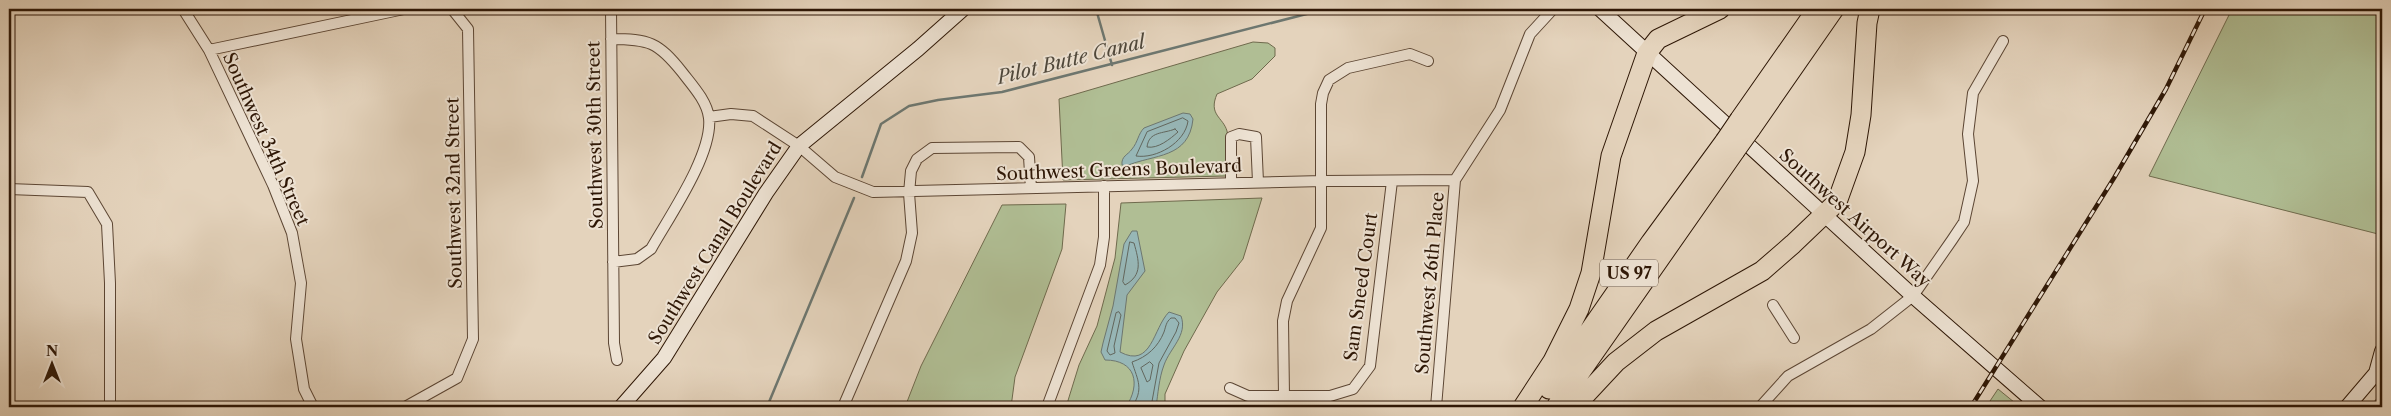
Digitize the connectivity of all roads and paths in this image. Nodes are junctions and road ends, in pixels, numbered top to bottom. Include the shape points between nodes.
1 (183, 9) edge
2 (404, 9) edge
3 (452, 9) edge
4 (611, 9) edge
5 (962, 9) edge
6 (1553, 9) edge
7 (1600, 9) edge
8 (1720, 9) edge
9 (1818, 9) edge
10 (1834, 9) edge
11 (1870, 9) edge
12 (611, 38) junction
13 (2003, 41) dead end
14 (209, 50) junction
15 (1647, 53) junction
16 (1428, 61) dead end
17 (709, 118) junction
18 (1745, 124) junction
19 (799, 146) junction
20 (1730, 146) junction
21 (1455, 180) junction
22 (1322, 181) junction
23 (1392, 181) junction
24 (1258, 182) junction
25 (1231, 183) junction
26 (1104, 186) junction
27 (1031, 188) junction
28 (9, 189) edge
29 (909, 193) junction
30 (1824, 215) junction
31 (613, 262) junction
32 (1913, 296) junction
33 (1773, 305) dead end
34 (1794, 338) dead end
35 (2382, 351) edge
36 (617, 360) dead end
37 (1230, 388) dead end
38 (1284, 396) junction
39 (110, 407) edge
40 (313, 407) edge
41 (405, 407) edge
42 (621, 407) edge
43 (843, 407) edge
44 (1047, 407) edge
45 (1436, 407) edge
46 (1523, 407) edge
47 (1537, 407) edge
48 (1556, 407) edge
49 (1574, 407) edge
50 (1760, 407) edge
51 (2040, 407) edge
52 (2347, 407) edge

1 - 14 street, Southwest 34th Street
2 - 14 street
3 - 41 street, Southwest 32nd Street via 468,28 473,339 458,378
4 - 12 street, Southwest 30th Street
5 - 19 main road, Southwest Canal Boulevard
6 - 21 street, Southwest 26th Place via 1530,34 1500,110
7 - 15 main road, Southwest Airport Way
8 - 15 highway via 1658,39
9 - 18 highway, US 97
10 - 18 highway, US 97
11 - 30 highway via 1855,152 1837,202
12 - 17 street via 637,38 664,50 698,93
12 - 31 street, Southwest 30th Street
13 - 32 street via 1972,93 1968,134 1972,181 1964,222
14 - 40 street, Southwest 34th Street via 292,233 301,283 296,339 304,389
15 - 30 main road, Southwest Airport Way
15 - 46 highway via 1611,156 1591,273 1579,309 1553,361
16 - 22 street via 1410,54 1348,68 1329,80 1321,104
17 - 19 street, Southwest Greens Boulevard via 731,114 753,116
17 - 31 street via 706,150 651,249 637,259
18 - 20 highway, US 97, bridge
19 - 29 street, Southwest Greens Boulevard via 835,177 873,192
19 - 42 main road, Southwest Canal Boulevard via 664,358
20 - 47 highway, US 97 via 1651,242
20 - 48 highway, US 97
21 - 23 street, Southwest Greens Boulevard
21 - 45 street, Southwest 26th Place
22 - 23 street, Southwest Greens Boulevard
22 - 24 street, Southwest Greens Boulevard
22 - 38 street via 1321,228 1290,294 1283,321
23 - 38 street, Sam Sneed Court via 1370,366 1353,389 1330,396
24 - 25 street, Southwest Greens Boulevard
24 - 25 street via 1256,137 1239,134 1231,138
25 - 26 street, Southwest Greens Boulevard
26 - 27 street, Southwest Greens Boulevard
26 - 44 street via 1104,237 1100,265
27 - 29 street, Southwest Greens Boulevard
27 - 29 street via 1029,157 1019,147 932,148 921,154 913,165
28 - 39 street via 88,192 107,224
29 - 43 street via 912,233 906,260
30 - 32 main road, Southwest Airport Way
30 - 49 highway via 1762,270 1656,331 1616,362
31 - 36 street, Southwest 30th Street
32 - 50 street via 1871,329 1788,376
32 - 51 main road, Southwest Airport Way
33 - 34 street
35 - 52 main road via 2376,373
37 - 38 street, Sam Sneed Court via 1248,396

